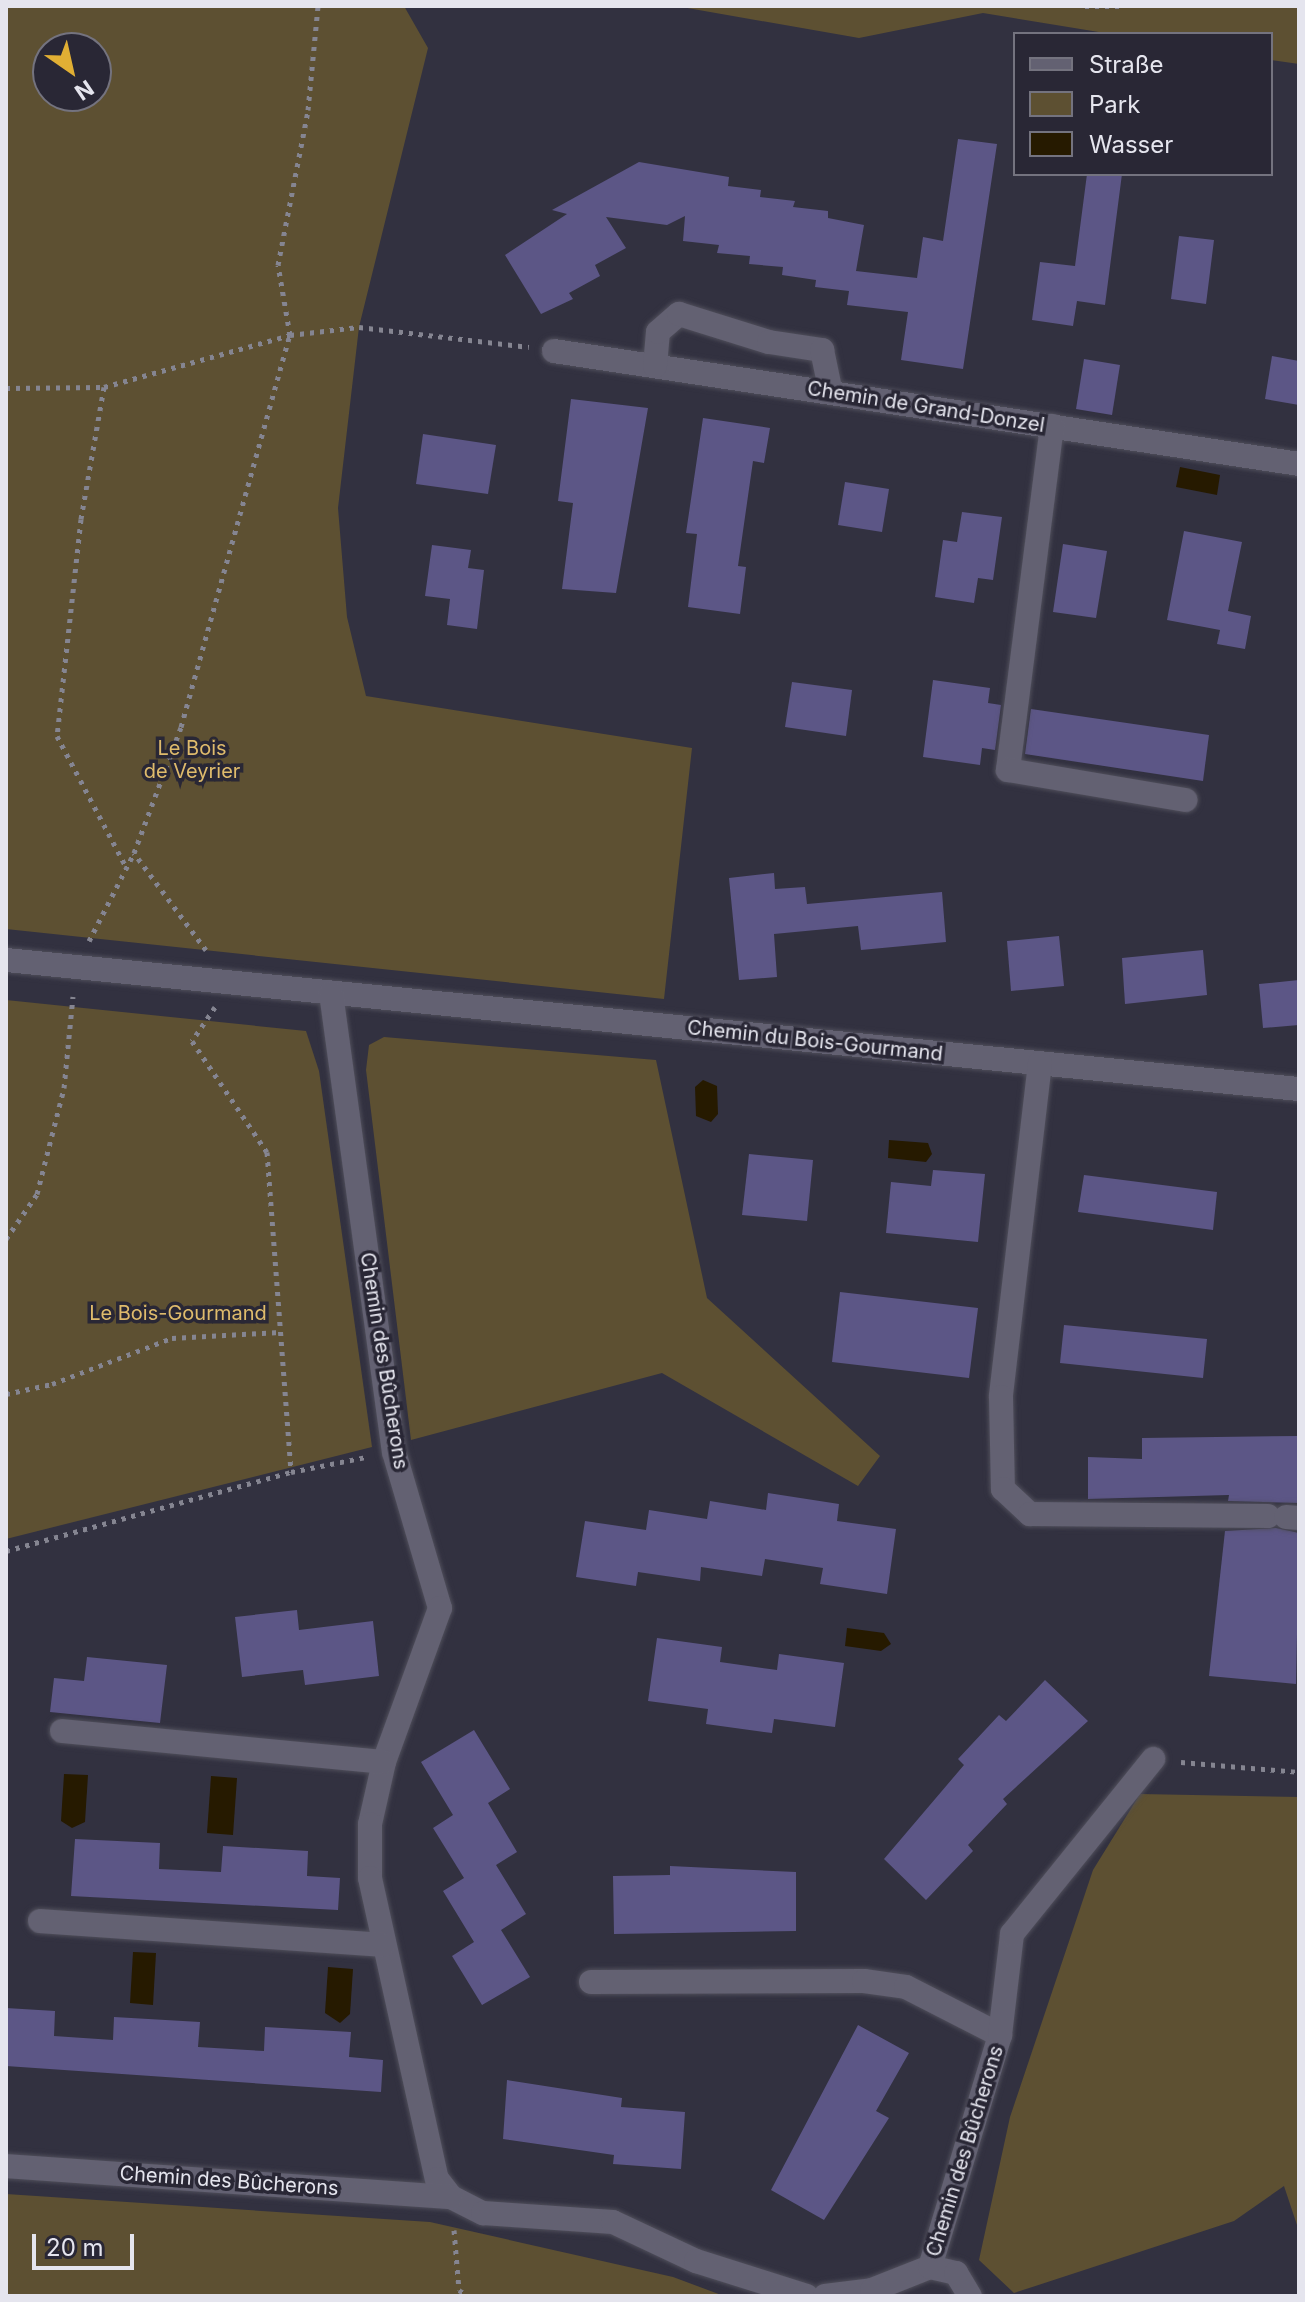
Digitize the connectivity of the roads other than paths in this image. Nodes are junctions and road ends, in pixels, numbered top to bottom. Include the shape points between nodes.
1 (554, 351) road end
2 (655, 366) junction
3 (831, 393) junction
4 (1052, 426) junction
5 (1299, 464) edge
6 (1185, 800) dead end
7 (6, 960) edge
8 (331, 993) junction
9 (1040, 1063) junction
10 (1299, 1089) edge
11 (1284, 1517) edge
12 (62, 1731) dead end
13 (1153, 1759) road end
14 (384, 1762) junction
15 (40, 1921) dead end
16 (383, 1945) junction
17 (591, 1982) dead end
18 (1000, 2035) junction
19 (6, 2166) edge
20 (451, 2197) junction
21 (930, 2267) junction
22 (807, 2296) edge
23 (825, 2296) edge
24 (970, 2296) edge

1 - 2 street, Chemin de Grand-Donzel
2 - 3 street, Chemin de Grand-Donzel
2 - 3 street via 658,332 679,314 769,342 822,350
3 - 4 street, Chemin de Grand-Donzel
4 - 5 street, Chemin de Grand-Donzel
4 - 6 street via 1008,770
7 - 8 street, Chemin du Bois-Gourmand
8 - 9 street, Chemin du Bois-Gourmand
8 - 14 street, Chemin des Bûcherons via 394,1452 440,1608
9 - 10 street, Chemin du Bois-Gourmand
9 - 11 street via 1001,1397 1003,1489 1030,1514
12 - 14 street
13 - 18 street, Chemin des Bûcherons via 1012,1934
14 - 16 street, Chemin des Bûcherons via 370,1824 370,1878
15 - 16 street
16 - 20 street, Chemin des Bûcherons via 429,2156
17 - 18 street, Chemin des Bûcherons via 864,1981 906,1987
18 - 21 street, Chemin des Bûcherons
19 - 20 street, Chemin des Bûcherons
20 - 22 street, Chemin des Bûcherons via 483,2213 613,2222 696,2261
21 - 23 street, Chemin des Bûcherons via 872,2290
21 - 24 street, Chemin des Bûcherons via 956,2273

